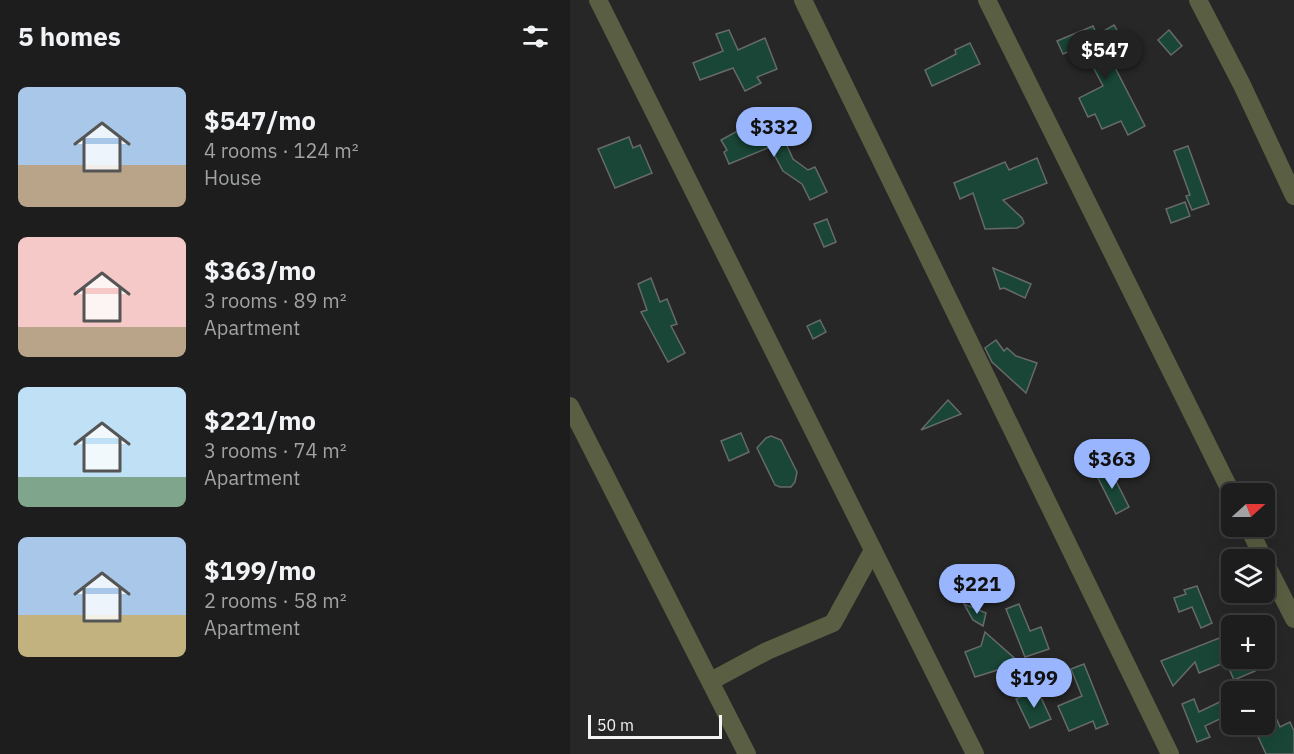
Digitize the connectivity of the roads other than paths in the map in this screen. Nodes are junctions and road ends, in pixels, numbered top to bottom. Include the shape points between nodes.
1 (598, 0) edge
2 (803, 0) edge
3 (987, 0) edge
4 (1198, 0) edge
5 (1294, 196) edge
6 (570, 405) edge
7 (1227, 483) edge
8 (873, 550) junction
9 (1275, 582) edge
10 (1294, 619) edge
11 (711, 681) junction
12 (747, 754) edge
13 (975, 754) edge
14 (1170, 754) edge

1 - 8 street
2 - 14 street
3 - 7 street
4 - 5 street
6 - 11 street
8 - 11 street via 833,623 767,651
8 - 13 street
9 - 10 street
11 - 12 street

